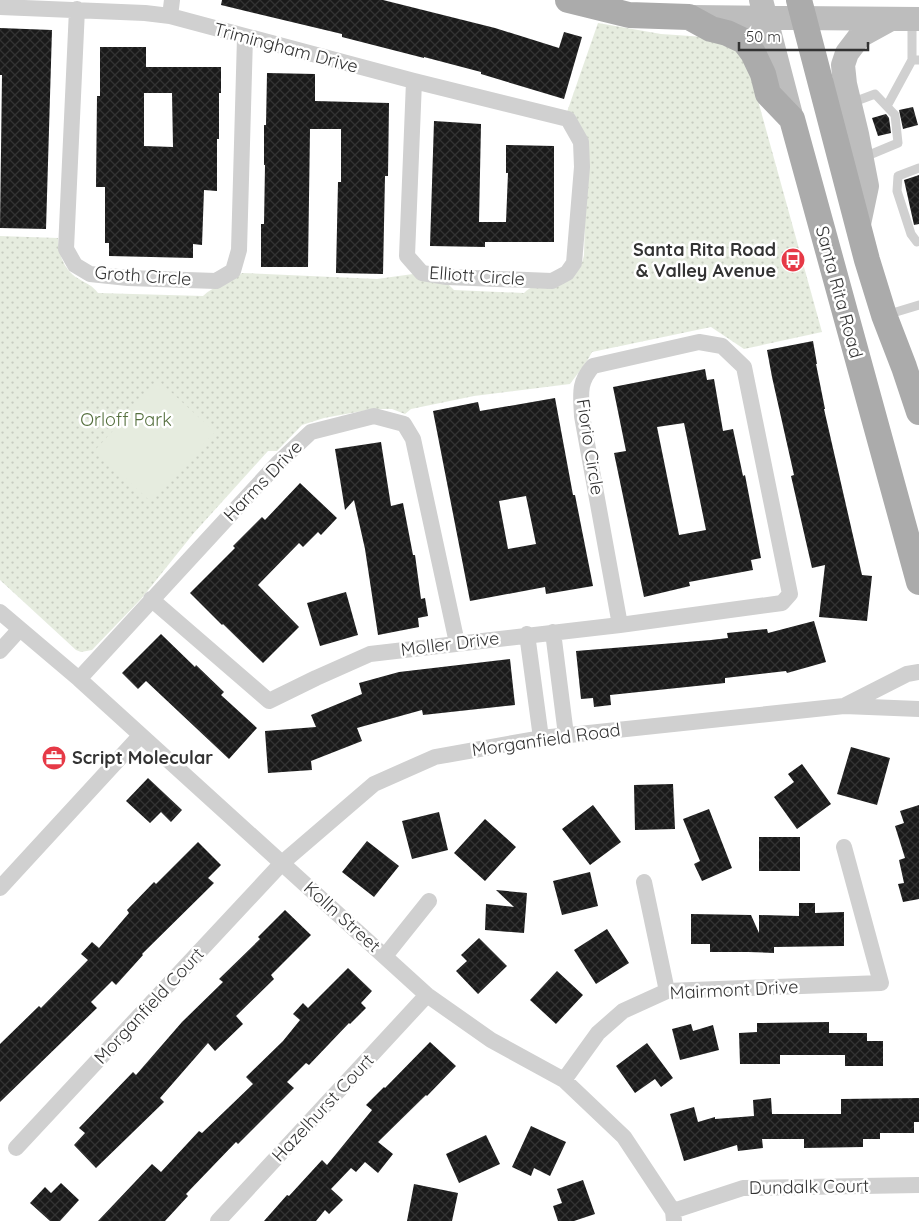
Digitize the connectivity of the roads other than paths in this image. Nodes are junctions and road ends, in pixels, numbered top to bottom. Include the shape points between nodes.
1 (172, 0) edge
2 (568, 0) edge
3 (146, 6) edge
4 (0, 8) edge
5 (77, 9) junction
6 (763, 9) edge
7 (802, 9) edge
8 (170, 16) junction
9 (689, 17) junction
10 (907, 19) edge
11 (245, 37) junction
12 (915, 60) edge
13 (414, 81) junction
14 (849, 104) junction
15 (887, 106) junction
16 (568, 119) joint
17 (792, 119) junction
18 (862, 158) junction
19 (919, 168) edge
20 (859, 224) junction
21 (918, 244) edge
22 (919, 305) edge
23 (884, 315) junction
24 (919, 412) edge
25 (919, 580) edge
26 (790, 594) joint
27 (151, 600) junction
28 (0, 612) edge
29 (620, 625) junction
30 (19, 630) junction
31 (553, 632) junction
32 (527, 634) junction
33 (457, 643) junction
34 (0, 651) edge
35 (919, 672) edge
36 (79, 679) junction
37 (844, 706) junction
38 (919, 710) edge
39 (566, 735) junction
40 (140, 736) junction
41 (541, 738) junction
42 (844, 847) dead end
43 (282, 863) junction
44 (644, 882) dead end
45 (0, 888) edge
46 (429, 902) dead end
47 (385, 956) junction
48 (667, 991) junction
49 (427, 995) junction
50 (564, 1080) junction
51 (16, 1148) dead end
52 (919, 1185) edge
53 (673, 1216) edge
54 (218, 1221) edge

1 - 8 street
2 - 9 main road via 629,15
3 - 5 street, Trimingham Drive
3 - 8 street, Trimingham Drive
4 - 5 street, Trimingham Drive
5 - 11 street, Groth Circle via 66,249 75,265 90,274 216,281 233,271 239,250
6 - 7 main road
6 - 9 main road
6 - 17 main road, Santa Rita Road
7 - 10 main road
7 - 20 main road, Santa Rita Road
8 - 11 street, Trimingham Drive
9 - 17 main road via 744,42 754,54 768,94
10 - 12 lane
10 - 14 main road via 860,36 847,54 843,65
11 - 13 street, Trimingham Drive
12 - 15 lane
13 - 16 street, Trimingham Drive
13 - 16 street, Elliott Circle via 408,256 422,273 447,278 552,281 567,273 574,262 582,167 581,142
14 - 15 lane via 875,94
14 - 18 main road
15 - 18 lane via 895,115 898,143
17 - 25 main road, Santa Rita Road
18 - 20 main road via 867,186
19 - 21 lane via 898,176 897,191 911,234
20 - 23 main road, Santa Rita Road
22 - 23 lane
23 - 24 main road, Santa Rita Road
26 - 29 street, Moller Drive via 782,603
26 - 29 street, Fiorio Circle via 744,367 722,346 699,342 594,366 584,377 580,392 582,416
27 - 33 street, Moller Drive via 269,701 370,654
27 - 33 street, Harms Drive via 311,432 374,416 404,424 413,440
27 - 36 street, Harms Drive
28 - 30 street, Kolln Street
29 - 31 street, Moller Drive
30 - 34 street
30 - 36 street, Kolln Street
31 - 32 street, Moller Drive
31 - 39 street
32 - 33 street, Moller Drive
32 - 41 street
35 - 37 street, Morganfield Road via 907,674
36 - 40 street, Kolln Street
37 - 38 street, Morganfield Road
37 - 39 street, Morganfield Road
39 - 41 street, Morganfield Road
40 - 43 street, Kolln Street
40 - 45 street
41 - 43 street, Morganfield Road via 435,757 374,784
42 - 48 street, Mairmont Drive via 881,983
43 - 47 street, Kolln Street
43 - 51 street, Morganfield Court
44 - 48 street
46 - 47 street
47 - 49 street, Kolln Street
48 - 50 street, Mairmont Drive via 623,1011 598,1033
49 - 50 street, Kolln Street via 491,1040
49 - 54 street, Hazelhurst Court
50 - 53 street, Kolln Street via 624,1137
52 - 53 street, Dundalk Court via 743,1188

